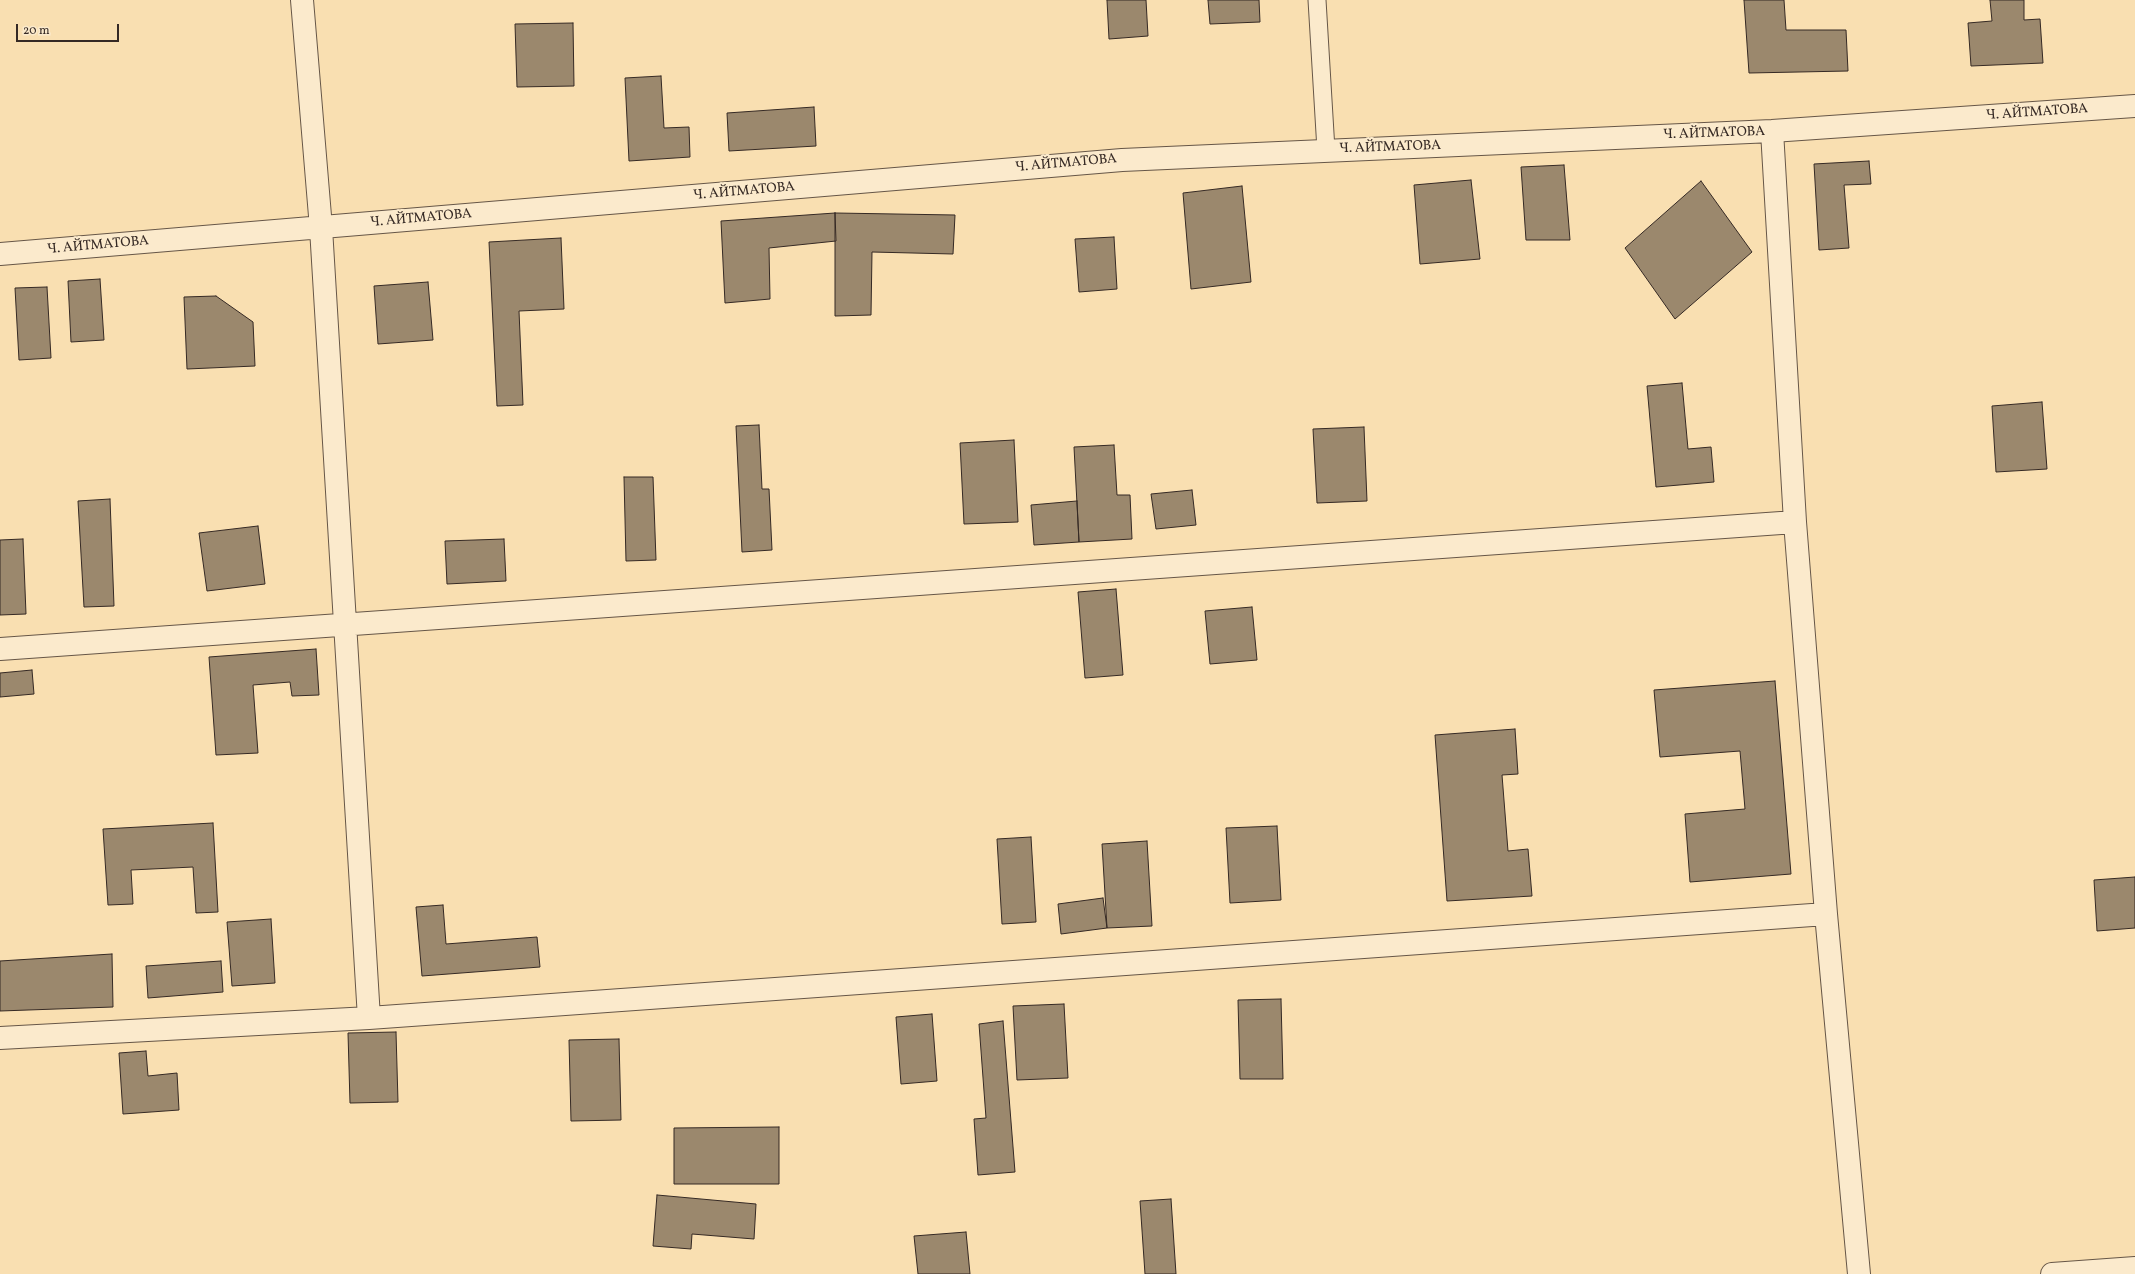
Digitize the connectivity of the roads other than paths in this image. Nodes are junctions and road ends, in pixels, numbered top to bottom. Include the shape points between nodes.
1 (302, 0) edge
2 (1317, 0) edge
3 (2135, 106) edge
4 (1772, 131) junction
5 (1326, 150) junction
6 (321, 228) junction
7 (0, 254) edge
8 (1795, 522) junction
9 (345, 624) junction
10 (0, 649) edge
11 (1826, 914) junction
12 (369, 1018) junction
13 (0, 1038) edge
14 (2135, 1268) edge
15 (1859, 1274) edge
16 (2052, 1274) edge

1 - 6 street
2 - 5 lane
3 - 4 street, Ч. АЙТМАТОВА
4 - 5 street, Ч. АЙТМАТОВА
4 - 8 street
5 - 6 street, Ч. АЙТМАТОВА via 1122,160
6 - 7 street, Ч. АЙТМАТОВА
6 - 9 street
8 - 9 street
8 - 11 street
9 - 10 street
9 - 12 street
11 - 12 street
11 - 15 street
12 - 13 street
14 - 16 street

